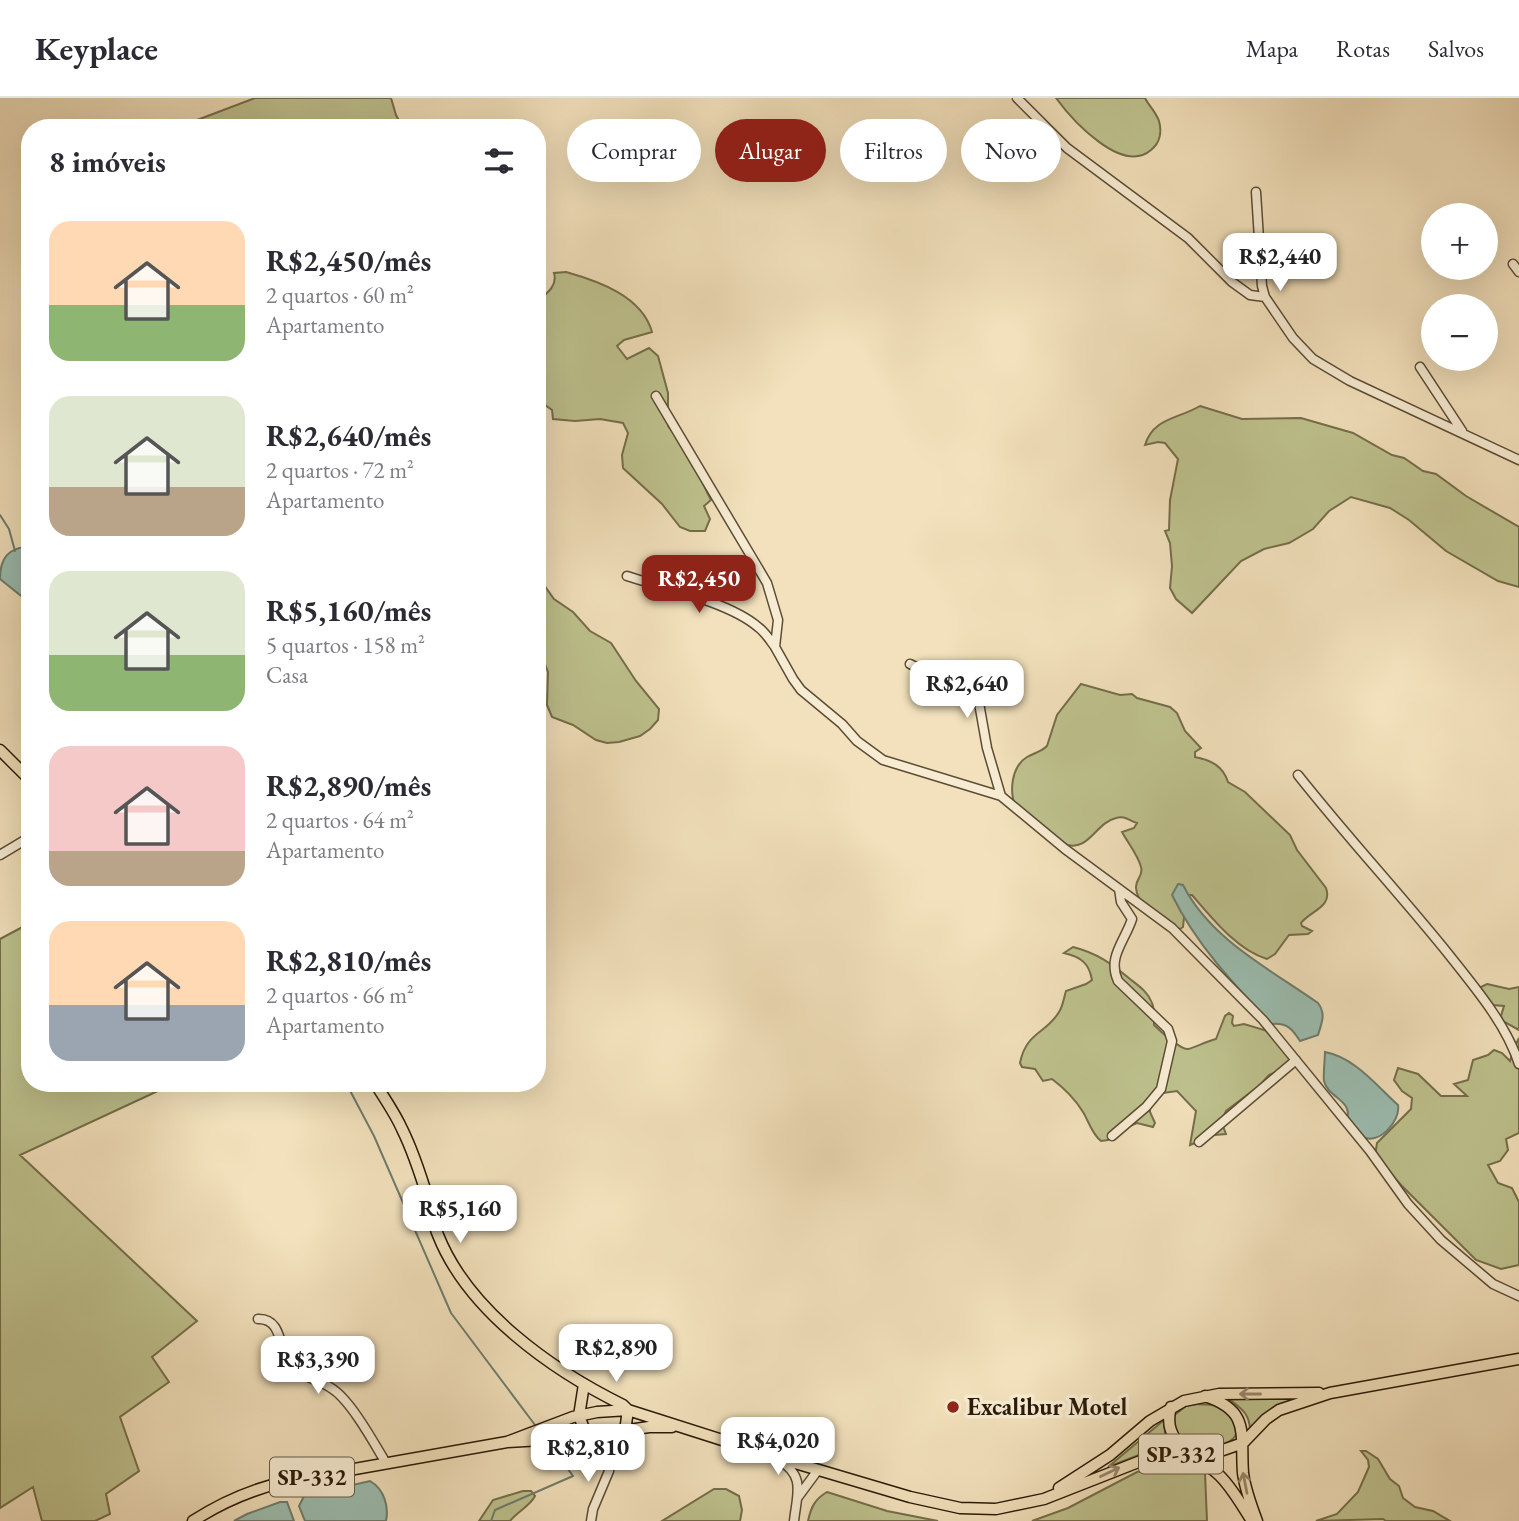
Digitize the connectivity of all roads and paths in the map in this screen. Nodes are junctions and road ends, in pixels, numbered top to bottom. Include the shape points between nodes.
1 (1017, 98) edge
2 (1256, 192) dead end
3 (1265, 297) junction
4 (1420, 367) dead end
5 (656, 396) dead end
6 (1462, 431) junction
7 (1519, 460) edge
8 (627, 576) dead end
9 (775, 647) junction
10 (910, 664) dead end
11 (0, 750) edge
12 (21, 771) edge
13 (1298, 775) dead end
14 (1001, 796) junction
15 (21, 842) edge
16 (0, 855) edge
17 (1119, 889) junction
18 (1296, 1060) junction
19 (1519, 1064) edge
20 (380, 1092) edge
21 (1112, 1136) dead end
22 (1199, 1142) dead end
23 (1519, 1296) edge
24 (258, 1319) dead end
25 (1519, 1359) edge
26 (584, 1384) junction
27 (1330, 1392) junction
28 (1203, 1396) junction
29 (1171, 1407) junction
30 (628, 1410) junction
31 (579, 1416) junction
32 (682, 1428) junction
33 (625, 1431) junction
34 (587, 1436) junction
35 (507, 1442) junction
36 (1243, 1443) junction
37 (612, 1450) junction
38 (764, 1454) junction
39 (1191, 1454) junction
40 (386, 1463) junction
41 (818, 1470) junction
42 (796, 1500) junction
43 (1023, 1504) junction
44 (193, 1521) edge
45 (591, 1521) edge
46 (794, 1521) edge
47 (1252, 1521) edge
48 (1257, 1521) edge

1 - 3 street via 1068,148 1188,238 1232,282 1250,295
2 - 3 street
3 - 6 street via 1313,359 1343,378
4 - 6 street
5 - 9 street via 767,583 778,620
6 - 7 street
8 - 9 street via 746,618
9 - 14 street via 801,690 868,751 883,760
10 - 14 street via 976,697
11 - 12 main road
13 - 19 street via 1460,969 1496,1017
14 - 17 street
15 - 16 street
17 - 18 street via 1172,928
17 - 21 street via 1132,919 1117,951 1114,972 1168,1029 1172,1041 1161,1089
18 - 22 street
18 - 23 street via 1441,1240 1493,1284
20 - 26 main road via 402,1129 438,1234 464,1279 523,1342
24 - 40 street via 273,1323 291,1368 339,1393
25 - 27 main road, SP-332
26 - 30 main road
26 - 31 main road
27 -> 28 main road, SP-332
27 - 36 main road, SP-332 via 1272,1413
28 - 29 main road, SP-332
28 - 36 main road via 1237,1415
29 - 39 main road via 1168,1423 1172,1436
29 - 43 main road, SP-332 via 1077,1478
30 - 31 main road, SP-332
30 - 32 main road, SP-332
30 - 33 main road
31 - 34 main road
31 - 35 main road, SP-332
32 - 33 main road, SP-332
32 - 38 main road, SP-332
33 - 34 main road, SP-332
33 - 37 street
34 - 35 main road, SP-332
34 - 37 street
35 - 40 main road, SP-332
36 - 39 main road, SP-332
48 -> 36 main road via 1245,1487
37 - 45 street
38 - 41 main road, SP-332
38 - 42 street via 796,1476
43 -> 39 main road, SP-332 via 1140,1460
39 - 47 main road via 1223,1478
40 - 44 main road, SP-332 via 263,1486
41 - 42 street
41 - 43 main road, SP-332 via 948,1506 987,1509
42 - 46 street

